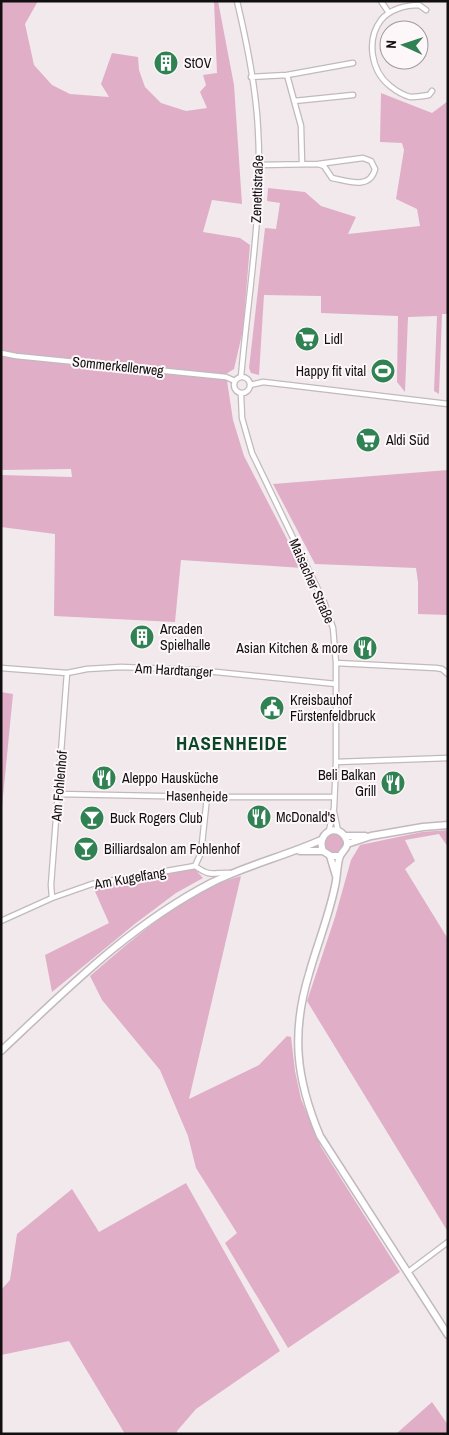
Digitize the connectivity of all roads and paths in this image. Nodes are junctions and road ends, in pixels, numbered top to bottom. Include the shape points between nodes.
1 (238, 1) edge
2 (381, 1) edge
3 (426, 10) dead end
4 (389, 13) junction
5 (353, 63) dead end
6 (287, 75) junction
7 (252, 77) junction
8 (432, 90) dead end
9 (354, 95) dead end
10 (294, 101) junction
11 (302, 164) junction
12 (318, 164) junction
13 (259, 165) junction
14 (1, 353) edge
15 (241, 377) junction
16 (235, 381) junction
17 (250, 384) junction
18 (241, 394) junction
19 (448, 404) edge
20 (336, 663) junction
21 (1, 668) edge
22 (67, 674) junction
23 (448, 674) edge
24 (336, 684) junction
25 (448, 758) edge
26 (336, 762) junction
27 (59, 794) junction
28 (334, 796) junction
29 (207, 797) junction
30 (334, 808) junction
31 (448, 825) edge
32 (338, 831) junction
33 (329, 832) junction
34 (345, 836) junction
35 (371, 836) junction
36 (321, 840) junction
37 (347, 844) junction
38 (296, 851) junction
39 (323, 851) junction
40 (330, 856) junction
41 (340, 856) junction
42 (195, 866) junction
43 (232, 873) junction
44 (337, 879) junction
45 (52, 898) junction
46 (1, 921) edge
47 (1, 1051) edge
48 (448, 1242) edge
49 (408, 1272) junction
50 (448, 1335) edge

1 - 7 street, Zenettistraße
2 - 4 street
3 - 4 street via 419,4
4 - 8 street via 374,35 374,66 383,81 401,93 429,95
5 - 6 street
6 - 7 street
6 - 10 street
7 - 13 street, Zenettistraße
9 - 10 street
10 - 11 street via 302,138
11 - 12 street
11 - 13 street
12 - 12 street via 363,158 371,160 376,169 368,182 359,182 332,178 324,166
13 - 15 street, Zenettistraße via 257,222
14 - 16 street, Sommerkellerweg via 226,377
15 - 16 street
15 - 17 street via 247,378
16 - 18 street via 234,388
17 - 18 street via 247,392
17 - 19 street via 263,382
18 - 20 street, Maisacher Straße via 247,440 328,611
20 - 23 street via 436,668
20 - 24 street, Maisacher Straße
21 - 22 street, Am Hardtanger
22 - 24 street, Am Hardtanger via 87,669 155,668
22 - 27 street, Am Fohlenhof
24 - 26 street, Maisacher Straße
25 - 26 street
26 - 28 street, Maisacher Straße
27 - 29 street, Hasenheide
27 - 45 street, Am Fohlenhof
28 - 29 street, Hasenheide
28 - 30 street, Maisacher Straße
29 - 42 street via 201,853
30 - 32 street, Maisacher Straße
30 - 33 street, Maisacher Straße
31 - 35 main road
32 - 33 main road
32 - 34 main road
33 - 36 main road
34 - 35 main road
34 - 37 main road
35 - 37 main road
36 - 38 main road
36 - 39 main road
37 - 41 main road
38 - 39 main road
38 - 43 main road
39 - 40 main road
40 - 41 main road
40 - 44 main road
41 - 44 main road
42 - 43 street via 215,875
42 - 45 street, Am Kugelfang via 92,884
43 - 47 main road via 139,927
44 - 49 main road via 301,1004 297,1035 301,1082 320,1136
45 - 46 street, Am Kugelfang
48 - 49 street
49 - 50 main road

